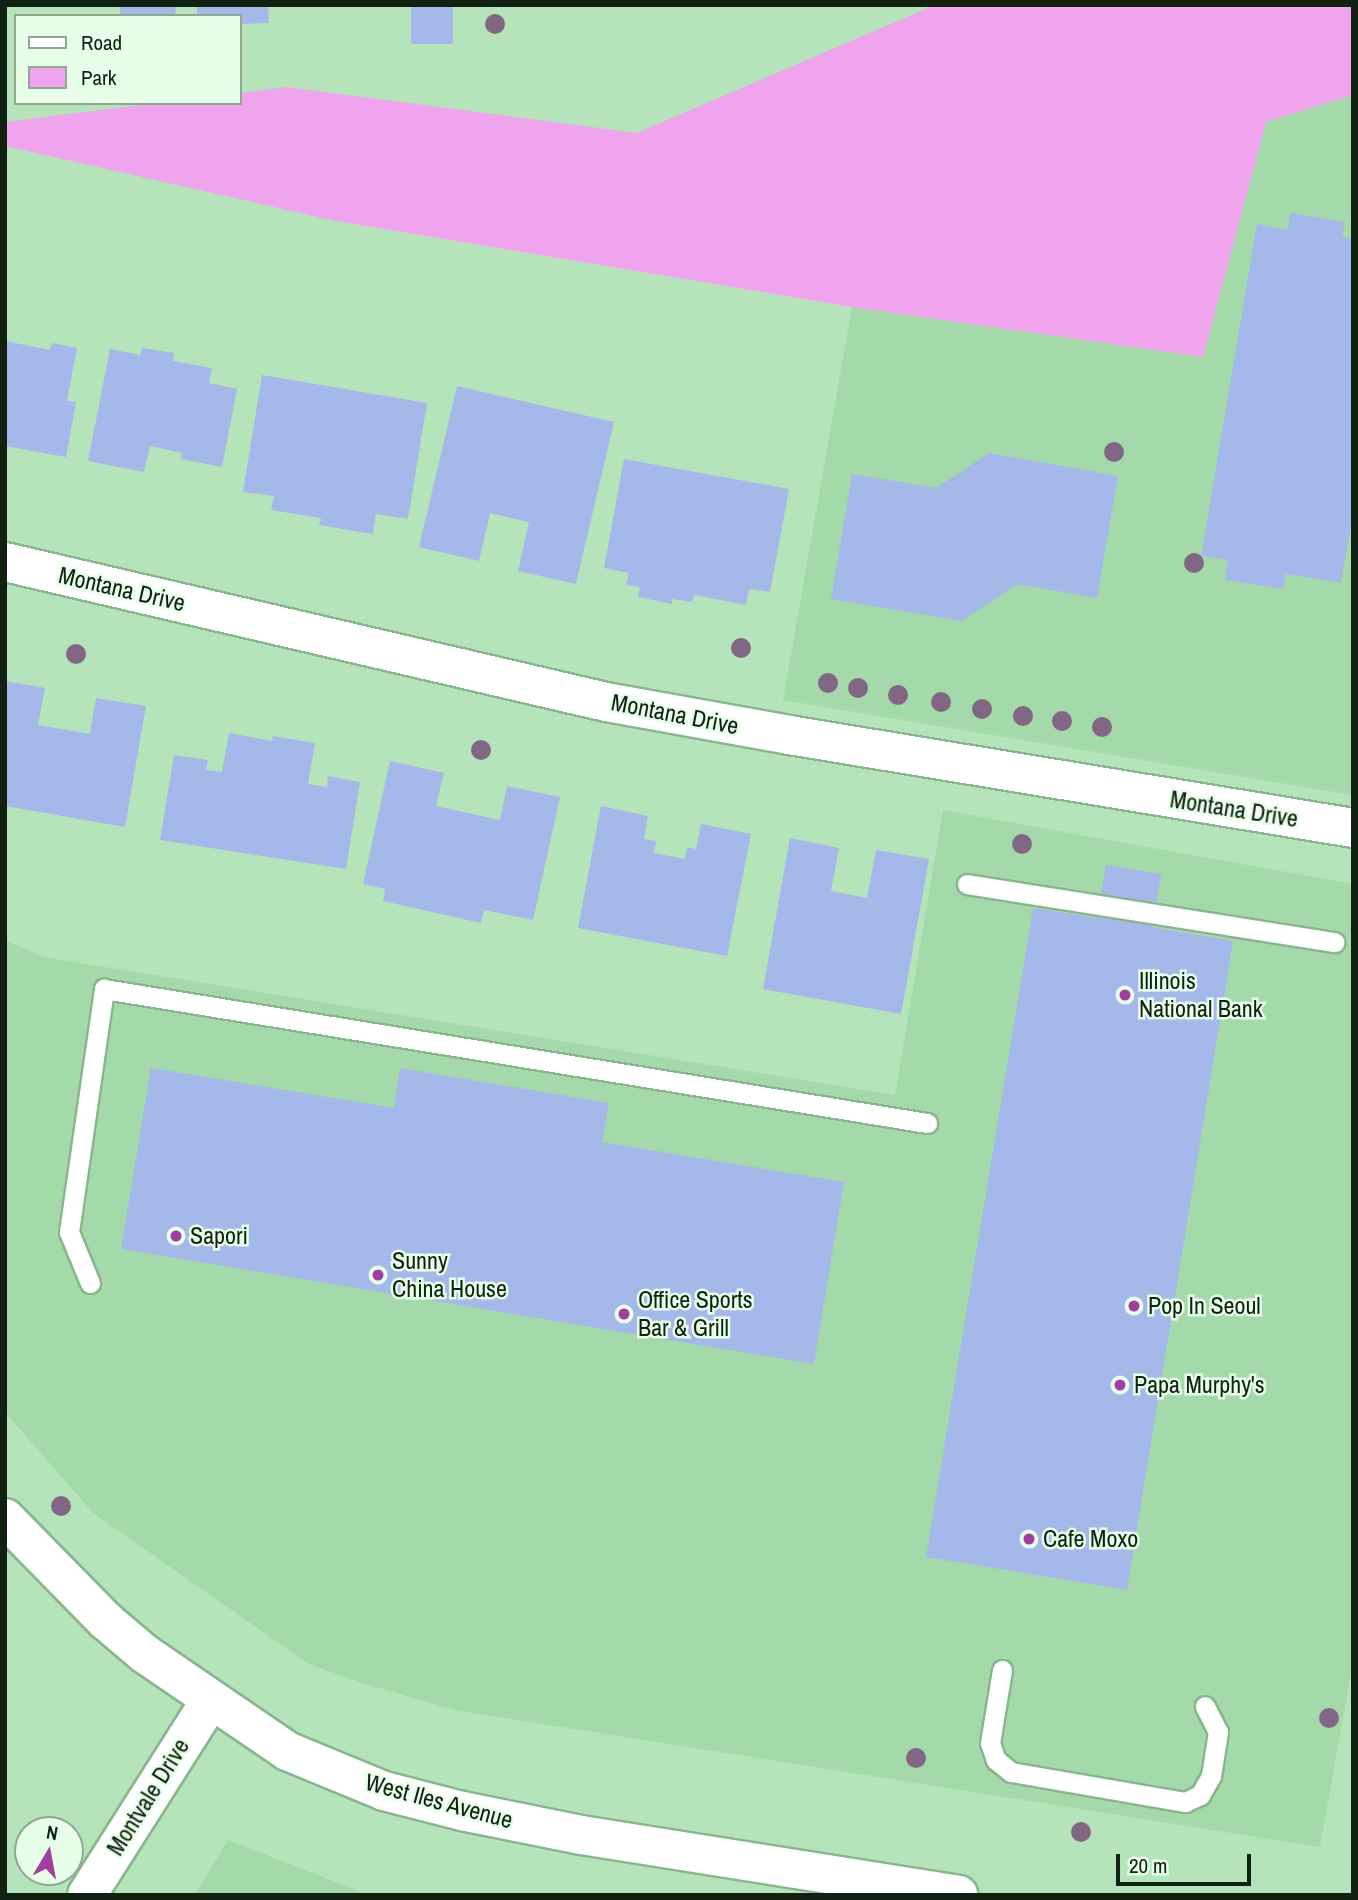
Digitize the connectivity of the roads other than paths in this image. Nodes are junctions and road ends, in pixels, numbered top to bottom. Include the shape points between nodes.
1 (5, 562) edge
2 (1353, 828) edge
3 (967, 884) dead end
4 (1334, 942) dead end
5 (927, 1123) dead end
6 (90, 1283) dead end
7 (5, 1518) edge
8 (1002, 1670) dead end
9 (210, 1701) junction
10 (1205, 1706) dead end
11 (87, 1895) edge
12 (958, 1895) edge

1 - 2 street, Montana Drive via 606,702
3 - 4 lane
5 - 6 lane via 104,989 69,1232
7 - 9 street, West Iles Avenue via 106,1621
8 - 10 lane via 990,1742 996,1759 1011,1772 1185,1802 1200,1795 1210,1776 1218,1732
9 - 11 street, Montvale Drive
9 - 12 street, West Iles Avenue via 287,1751 384,1791 580,1835

